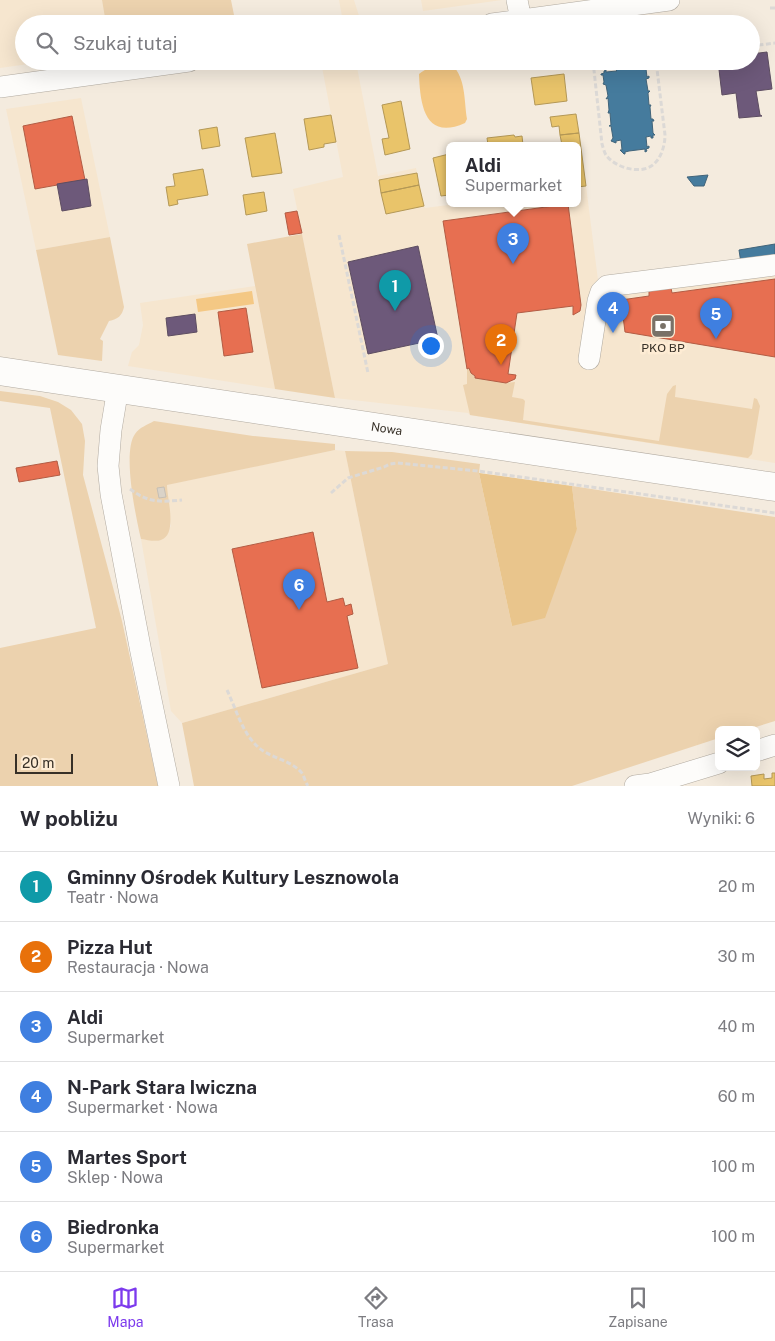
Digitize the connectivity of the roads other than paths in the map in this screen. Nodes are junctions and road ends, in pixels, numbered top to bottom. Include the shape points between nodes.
1 (669, 0) edge
2 (519, 10) edge
3 (124, 70) edge
4 (0, 87) edge
5 (775, 265) edge
6 (589, 359) dead end
7 (0, 371) edge
8 (118, 388) junction
9 (775, 487) edge
10 (775, 745) edge
11 (760, 750) edge
12 (715, 764) edge
13 (169, 786) edge
14 (635, 786) edge

1 - 2 street
3 - 4 street
5 - 6 street via 607,286 598,301
7 - 8 main road, Nowa
8 - 9 main road, Nowa
8 - 13 street via 110,430 110,494
10 - 11 street
12 - 14 street

